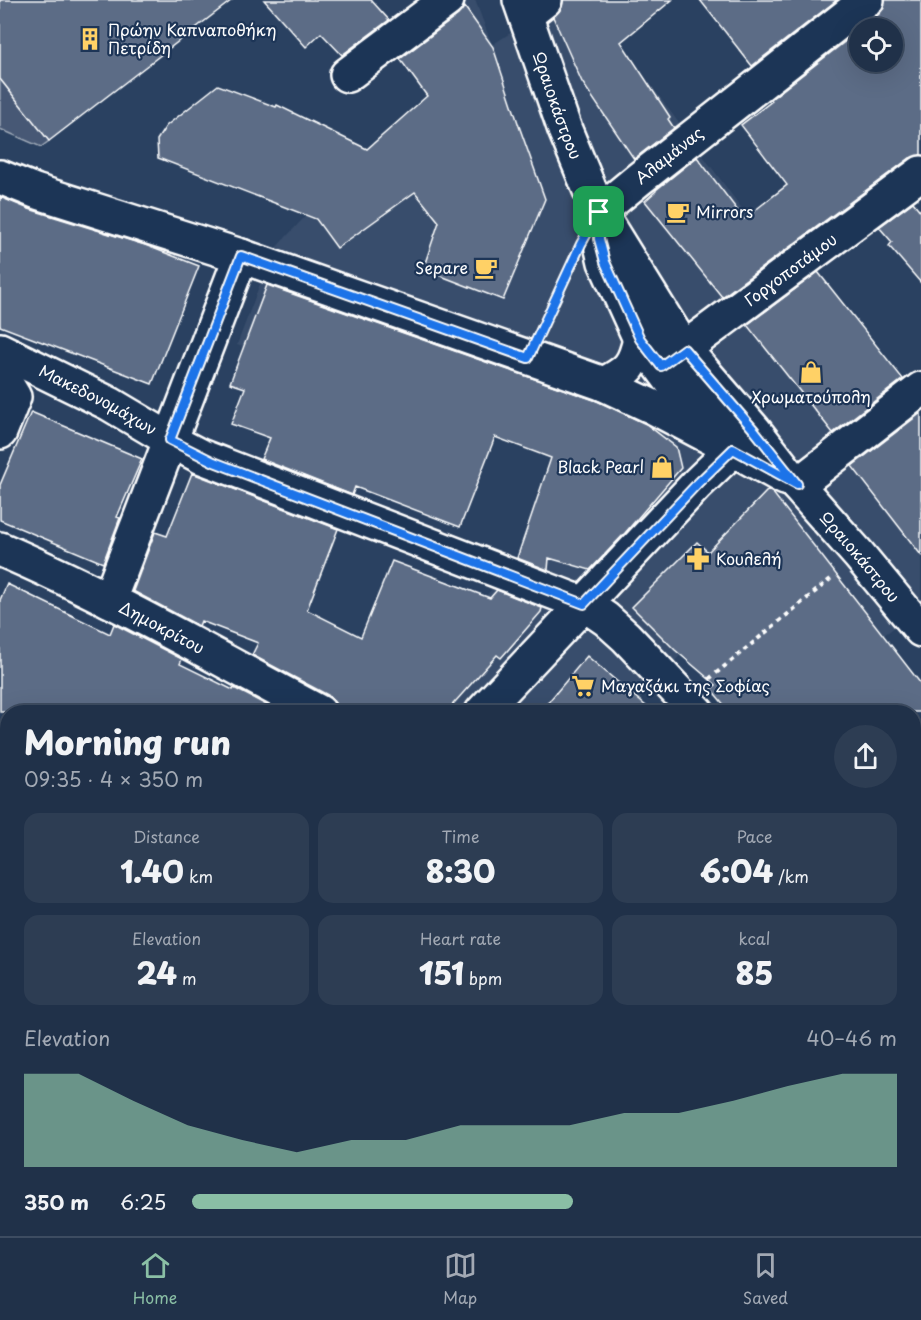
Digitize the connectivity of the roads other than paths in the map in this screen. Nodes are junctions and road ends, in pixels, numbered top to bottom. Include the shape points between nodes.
1 (447, 0) edge
2 (867, 0) edge
3 (531, 5) edge
4 (347, 75) dead end
5 (921, 173) edge
6 (0, 177) edge
7 (599, 212) junction
8 (241, 256) junction
9 (640, 339) junction
10 (6, 353) edge
11 (673, 357) junction
12 (604, 384) junction
13 (921, 388) edge
14 (0, 432) edge
15 (743, 439) junction
16 (170, 440) junction
17 (797, 484) junction
18 (0, 549) edge
19 (109, 600) junction
20 (584, 604) junction
21 (921, 630) edge
22 (306, 705) edge
23 (489, 705) edge
24 (690, 705) edge

1 - 4 street
2 - 7 street, Αλαμάνας
3 - 7 street, Ωραιοκάστρου via 565,130
5 - 11 street, Γοργοποτάμου
6 - 8 street
7 - 9 street, Ωραιοκάστρου via 599,239 605,262
7 - 11 street, Ωραιοκάστρου
8 - 12 street
8 - 16 street
9 - 11 street, Ωραιοκάστρου
9 - 12 street via 631,366
10 - 14 street via 3,377 14,397
10 - 16 street, Μακεδονομάχων via 110,404
11 - 15 street, Ωραιοκάστρου via 675,386
12 - 15 street via 651,406
13 - 17 street
15 - 17 street, Ωραιοκάστρου
15 - 20 street
16 - 19 street
16 - 20 street, Μακεδονομάχων via 214,462
17 - 21 street, Ωραιοκάστρου
18 - 19 street, Δημοκρίτου
19 - 22 street, Δημοκρίτου
20 - 23 street
20 - 24 street, Μακεδονομάχων via 626,637

